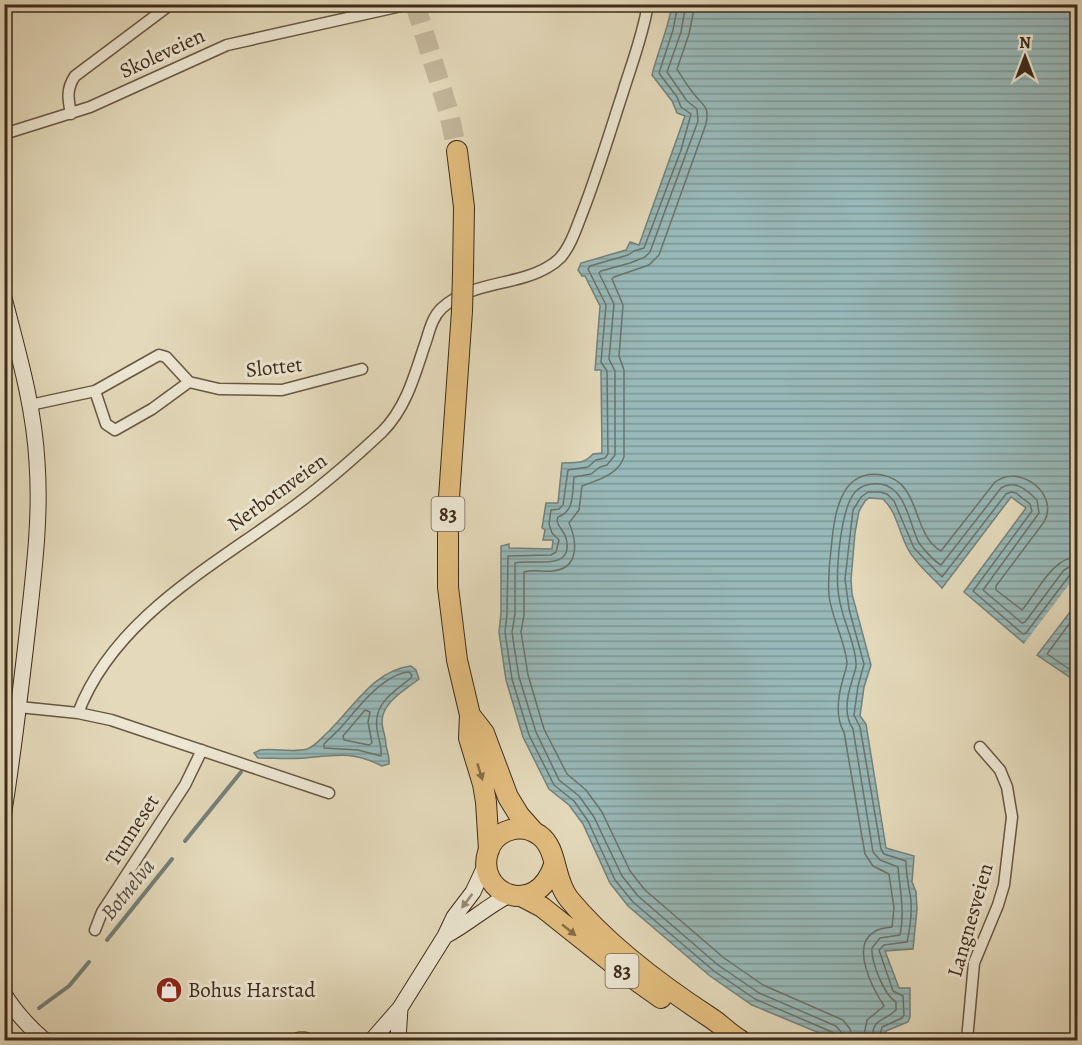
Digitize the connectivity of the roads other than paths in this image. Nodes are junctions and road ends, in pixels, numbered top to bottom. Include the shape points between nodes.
1 (171, 4) edge
2 (410, 4) edge
3 (648, 4) edge
4 (71, 114) junction
5 (4, 134) edge
6 (457, 151) tunnel mouth
7 (4, 298) edge
8 (11, 351) edge
9 (362, 369) dead end
10 (189, 382) junction
11 (95, 391) junction
12 (30, 405) junction
13 (19, 707) junction
14 (78, 713) junction
15 (471, 715) junction
16 (980, 747) dead end
17 (202, 750) junction
18 (329, 793) dead end
19 (4, 811) edge
20 (534, 832) junction
21 (487, 857) junction
22 (554, 866) junction
23 (515, 896) junction
24 (95, 930) dead end
25 (445, 936) junction
26 (4, 993) edge
27 (400, 1008) junction
28 (9, 1010) edge
29 (735, 1038) edge
30 (44, 1041) edge
31 (299, 1041) edge
32 (305, 1041) edge
33 (372, 1041) edge
34 (398, 1041) edge
35 (967, 1041) edge

1 - 4 street via 75,76 69,85
2 - 4 street, Skoleveien via 227,45
3 - 14 street, Nerbotnveien via 596,177 560,258 534,273 475,290 438,311 406,399 392,422 349,464 214,562 140,622 105,662
4 - 5 street, Skoleveien
6 - 15 highway, 83, bridge via 464,207 464,273 447,558 453,634
7 - 8 street
8 - 12 street
9 - 10 street, Slottet via 282,390 219,389
10 - 11 street via 166,357 159,355
10 - 11 street via 152,410 115,430 106,424
11 - 12 street
12 - 13 street via 38,464 38,528
13 - 14 street
13 - 19 street
14 - 17 street
15 - 20 highway, 83 via 484,733 508,797
15 -> 21 highway, 83 via 469,738 486,802
16 - 35 street, Langnesveien via 1000,770 1012,817 1004,885 974,963
17 - 18 street
17 - 24 street, Tunneset via 185,785 102,912
20 - 21 highway via 506,831 498,836
20 - 22 highway, 83 via 547,842
21 - 23 highway, 83 via 495,886
21 -> 25 street via 478,884
22 - 23 highway via 542,888
22 - 29 highway, 83 via 561,888 584,917 670,992
23 - 25 street via 486,908 465,926
23 -> 29 highway, 83 via 542,907 674,1007 709,1029
25 - 27 street
26 - 28 street
27 - 33 street
27 - 34 street
28 - 30 street
31 - 32 street

